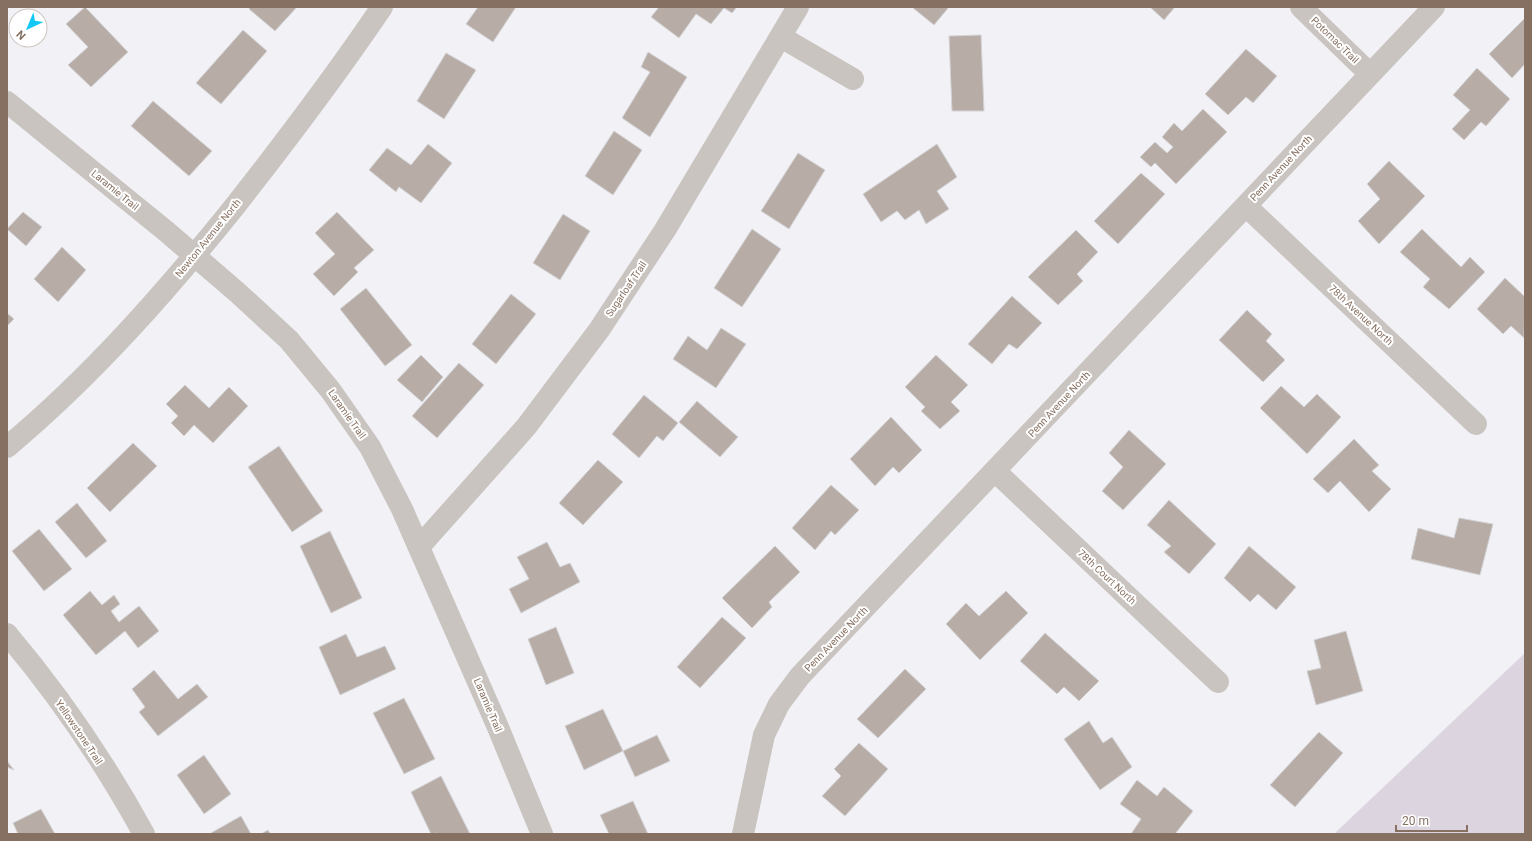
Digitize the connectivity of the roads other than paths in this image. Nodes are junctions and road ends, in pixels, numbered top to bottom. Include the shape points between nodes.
1 (382, 7) edge
2 (798, 7) edge
3 (1301, 7) edge
4 (1434, 7) edge
5 (781, 37) junction
6 (1370, 74) junction
7 (853, 79) dead end
8 (7, 102) edge
9 (1246, 206) junction
10 (194, 255) junction
11 (1476, 424) dead end
12 (7, 447) edge
13 (995, 471) junction
14 (419, 547) junction
15 (7, 634) edge
16 (1218, 682) dead end
17 (144, 834) edge
18 (542, 834) edge
19 (743, 834) edge

1 - 10 street, Newton Avenue North via 282,146
2 - 5 street, Sugarloaf Trail
3 - 6 street, Potomac Trail
4 - 6 street, Penn Avenue North
5 - 7 street
5 - 14 street, Sugarloaf Trail via 665,230 599,330 526,427
6 - 9 street, Penn Avenue North
8 - 10 street, Laramie Trail
9 - 11 street, 78th Avenue North
9 - 13 street, Penn Avenue North
10 - 12 street, Newton Avenue North via 108,351 37,422
10 - 14 street, Laramie Trail via 289,340 331,391 370,447
13 - 16 street, 78th Court North
13 - 19 street, Penn Avenue North via 800,676 779,704 764,736
14 - 18 street, Laramie Trail
15 - 17 street, Yellowstone Trail via 72,718

